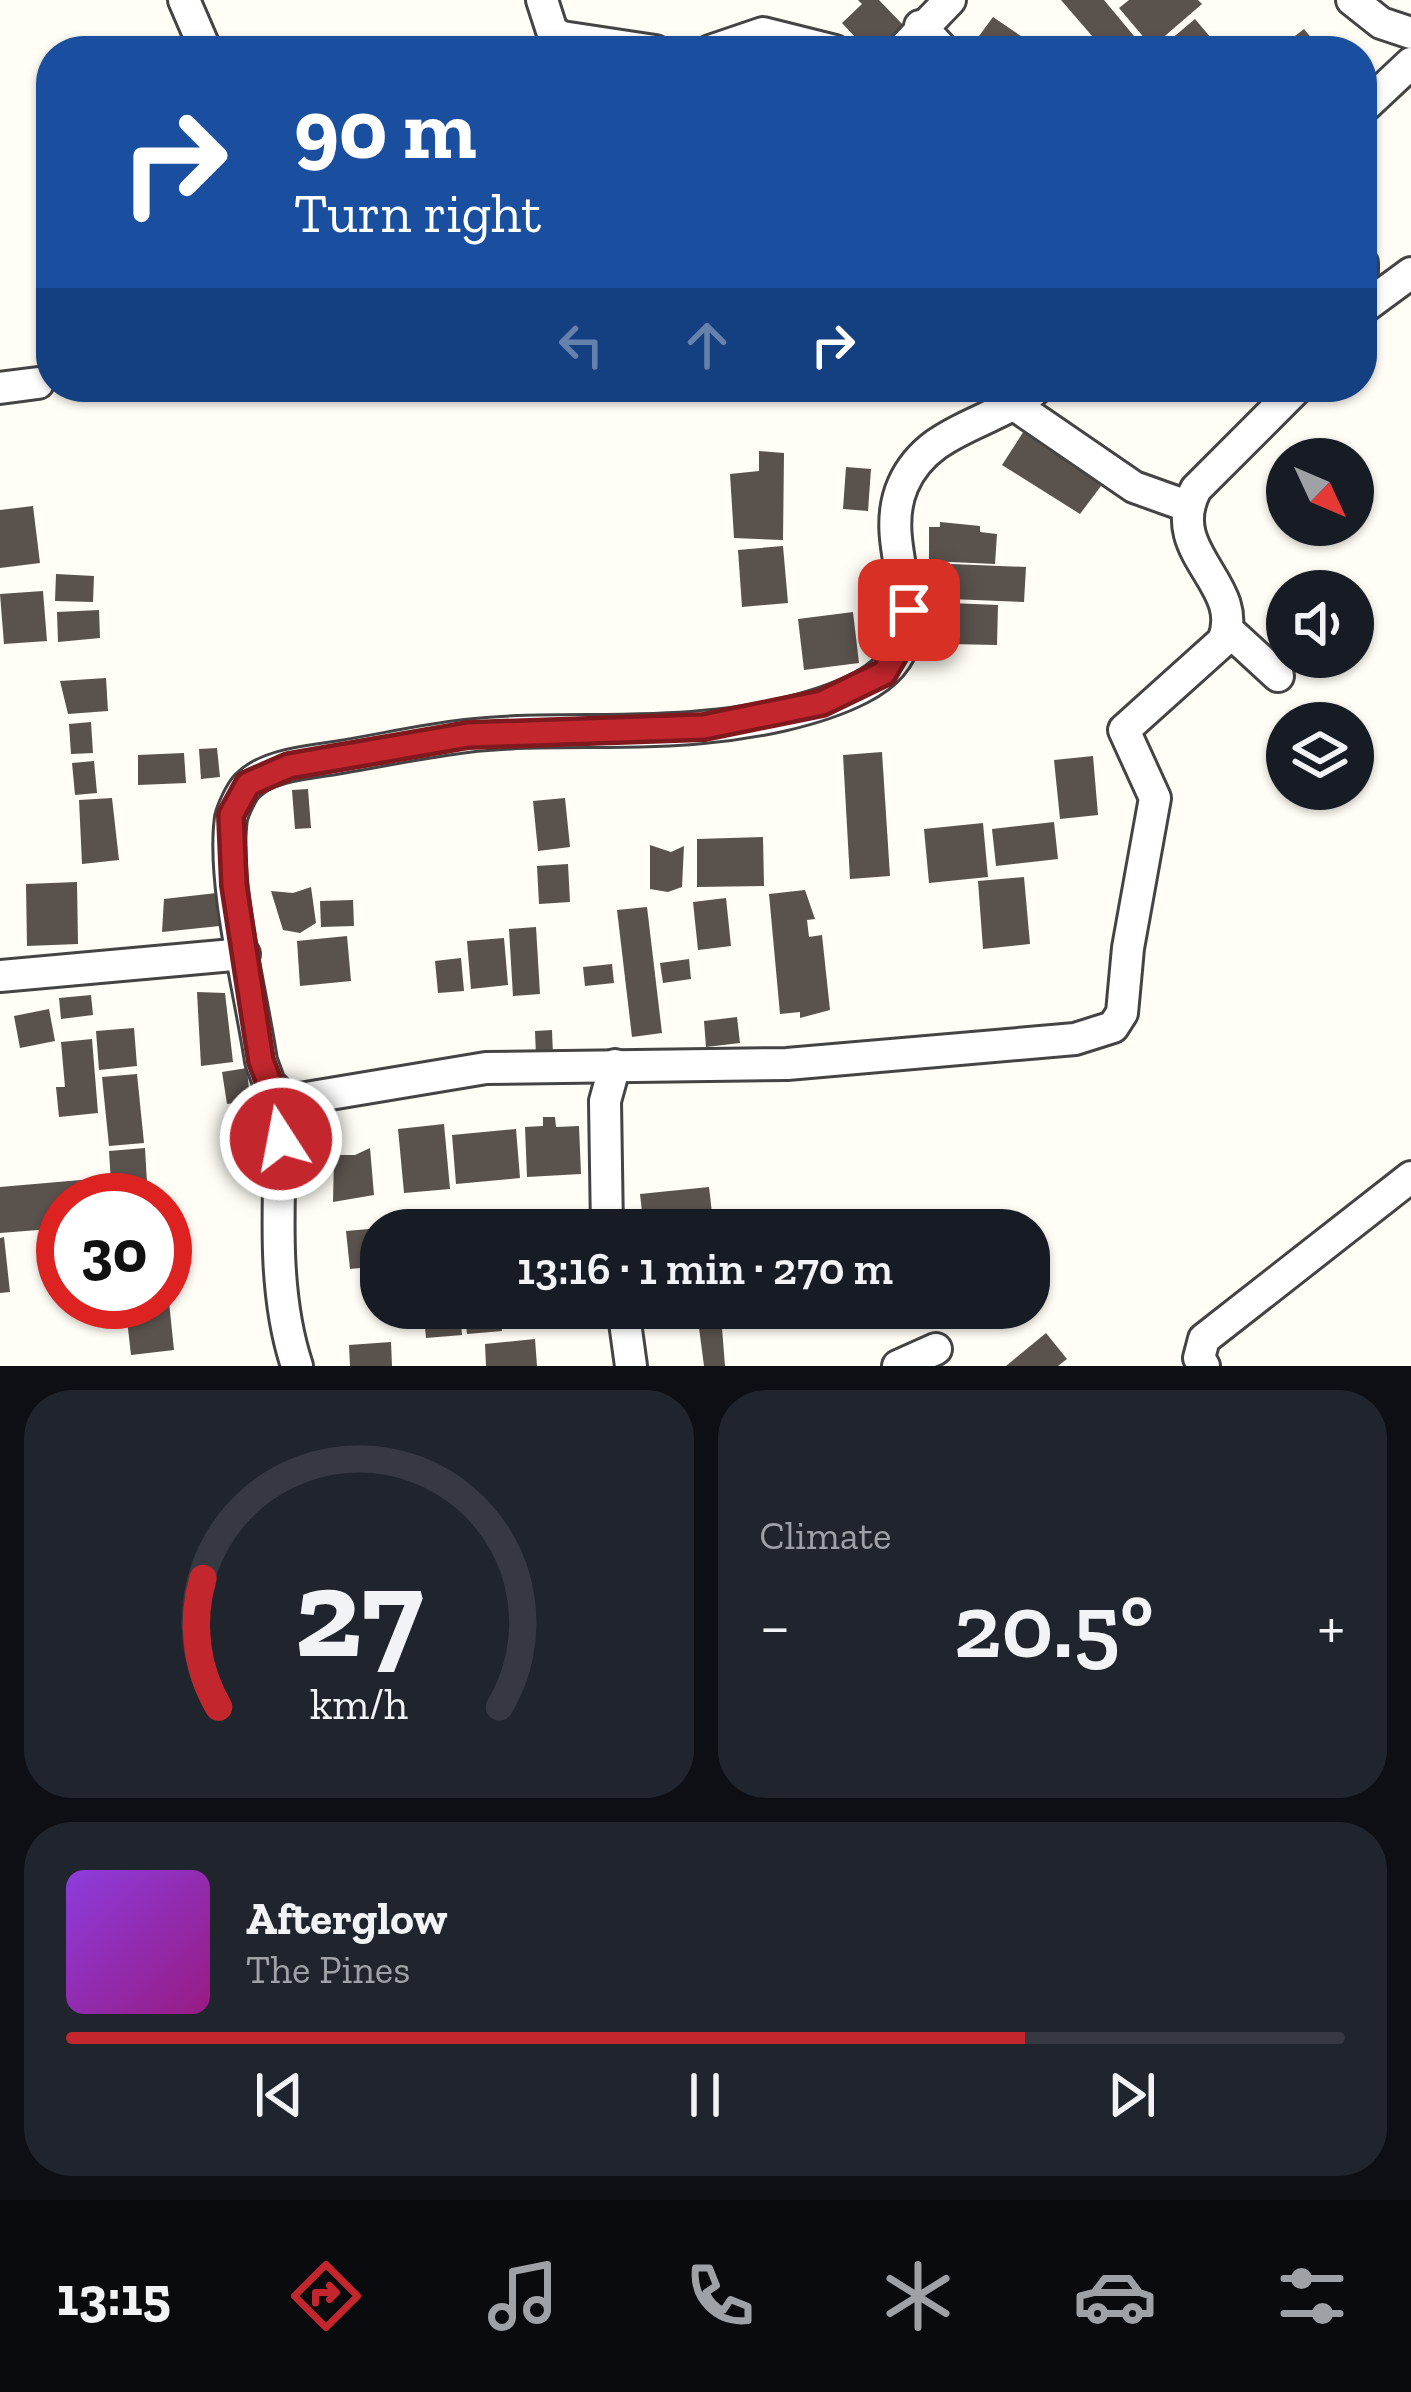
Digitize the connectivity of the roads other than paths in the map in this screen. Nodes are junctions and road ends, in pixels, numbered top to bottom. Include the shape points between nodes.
1 (184, 0) edge
2 (542, 0) edge
3 (950, 0) edge
4 (1352, 0) edge
5 (1411, 33) edge
6 (200, 36) edge
7 (559, 36) edge
8 (913, 36) edge
9 (1411, 63) edge
10 (1377, 95) edge
11 (1411, 272) edge
12 (1377, 298) edge
13 (36, 383) edge
14 (0, 388) edge
15 (1016, 402) edge
16 (1033, 402) edge
17 (1283, 402) edge
18 (1187, 506) junction
19 (1228, 630) junction
20 (1266, 665) edge
21 (244, 954) junction
22 (0, 976) edge
23 (614, 1065) junction
24 (577, 1067) junction
25 (281, 1096) junction
26 (605, 1101) junction
27 (1411, 1177) edge
28 (607, 1209) edge
29 (626, 1329) edge
30 (936, 1349) dead end
31 (297, 1366) edge
32 (631, 1366) edge
33 (898, 1366) edge
34 (1204, 1366) edge

1 - 6 street
2 - 7 street
3 - 8 street
4 - 5 street
9 - 10 street
11 - 12 street
13 - 14 street
15 - 21 street via 944,435 904,481 893,539 907,634 884,673 822,703 704,727 468,735 289,766 248,784 231,815
16 - 18 street via 1134,487
17 - 18 street
18 - 19 street via 1192,546 1225,603
19 - 20 street
19 - 23 street via 1124,730 1155,798 1122,1013 1113,1027 1075,1039 788,1064
21 - 22 street
21 - 25 street via 261,1061
23 - 24 street
23 - 26 street
24 - 25 street via 486,1068
24 - 26 street
25 - 31 street via 281,1270
26 - 28 street
27 - 34 street via 1204,1339
29 - 32 street
30 - 33 street

